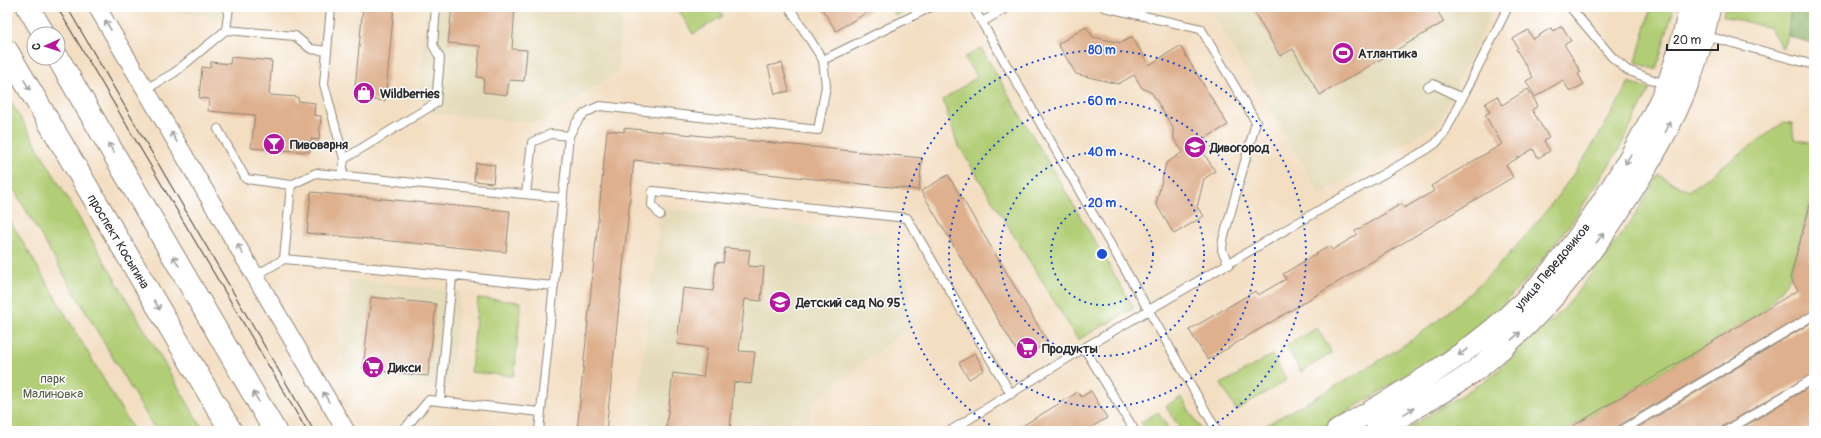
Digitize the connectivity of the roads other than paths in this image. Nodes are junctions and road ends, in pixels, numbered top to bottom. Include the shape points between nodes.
1 (28, 7) edge
2 (98, 7) edge
3 (229, 7) edge
4 (331, 7) edge
5 (436, 7) edge
6 (789, 7) edge
7 (931, 7) edge
8 (973, 7) edge
9 (1008, 7) edge
10 (1104, 7) edge
11 (1508, 7) edge
12 (1570, 7) edge
13 (1690, 7) edge
14 (1710, 7) edge
15 (982, 22) junction
16 (39, 26) edge
17 (226, 30) junction
18 (1694, 32) junction
19 (7, 51) edge
20 (327, 51) junction
21 (823, 60) junction
22 (1814, 65) edge
23 (63, 66) edge
24 (1428, 86) dead end
25 (1676, 88) junction
26 (146, 89) junction
27 (1462, 98) junction
28 (218, 129) dead end
29 (569, 136) junction
30 (344, 159) junction
31 (342, 175) junction
32 (291, 185) junction
33 (526, 194) junction
34 (563, 198) junction
35 (660, 215) dead end
36 (284, 259) junction
37 (1228, 265) junction
38 (255, 276) junction
39 (452, 277) junction
40 (554, 286) junction
41 (1150, 311) junction
42 (1814, 315) edge
43 (1084, 348) junction
44 (1814, 378) edge
45 (1011, 394) junction
46 (440, 401) junction
47 (540, 412) junction
48 (1371, 424) edge
49 (231, 431) edge
50 (275, 431) edge
51 (346, 431) edge
52 (400, 431) edge
53 (539, 431) edge
54 (950, 431) edge
55 (1135, 431) edge
56 (1217, 431) edge
57 (1337, 431) edge
58 (1621, 431) edge
59 (1726, 431) edge

1 - 16 main road
26 -> 2 street
3 - 17 lane
4 - 20 lane
5 - 30 lane via 433,45 440,58 436,103
6 - 21 lane
7 - 21 lane
8 - 15 lane
9 - 15 lane
10 - 37 lane via 1201,29 1256,122 1223,240 1222,250
11 - 27 lane
12 - 25 lane via 1612,57 1627,70
13 - 18 street, улица Передовиков
14 - 18 street, улица Передовиков
15 - 41 lane
17 - 20 lane via 295,36 311,49
17 - 26 lane via 174,73
18 - 22 lane
18 - 25 street, улица Передовиков
19 -> 49 main road, проспект Косыгина
20 - 30 lane via 324,84
21 - 29 lane via 826,86 818,130 600,106 585,111
50 -> 23 main road
24 - 27 lane via 1433,84
25 - 48 street, улица Передовиков via 1646,128 1589,222 1534,291 1507,318 1435,371
38 -> 26 street
27 - 37 lane via 1445,132 1436,143
28 - 32 lane via 246,179
29 - 33 lane via 551,134 532,142
29 - 34 lane
30 - 31 lane
31 - 32 lane via 316,173
31 - 33 lane
32 - 36 lane
33 - 34 lane
34 - 40 lane
35 - 45 lane via 652,205 653,191 907,218
36 - 38 lane
36 - 39 lane
37 - 41 lane
51 -> 38 street
39 - 40 lane
39 - 46 lane
40 - 47 lane
41 - 43 lane
41 - 56 lane
42 - 58 lane
43 - 45 lane
43 - 55 lane
44 - 59 lane
45 - 54 lane
46 - 47 lane
46 - 52 lane via 429,400
47 - 53 lane
48 - 57 street, улица Передовиков

